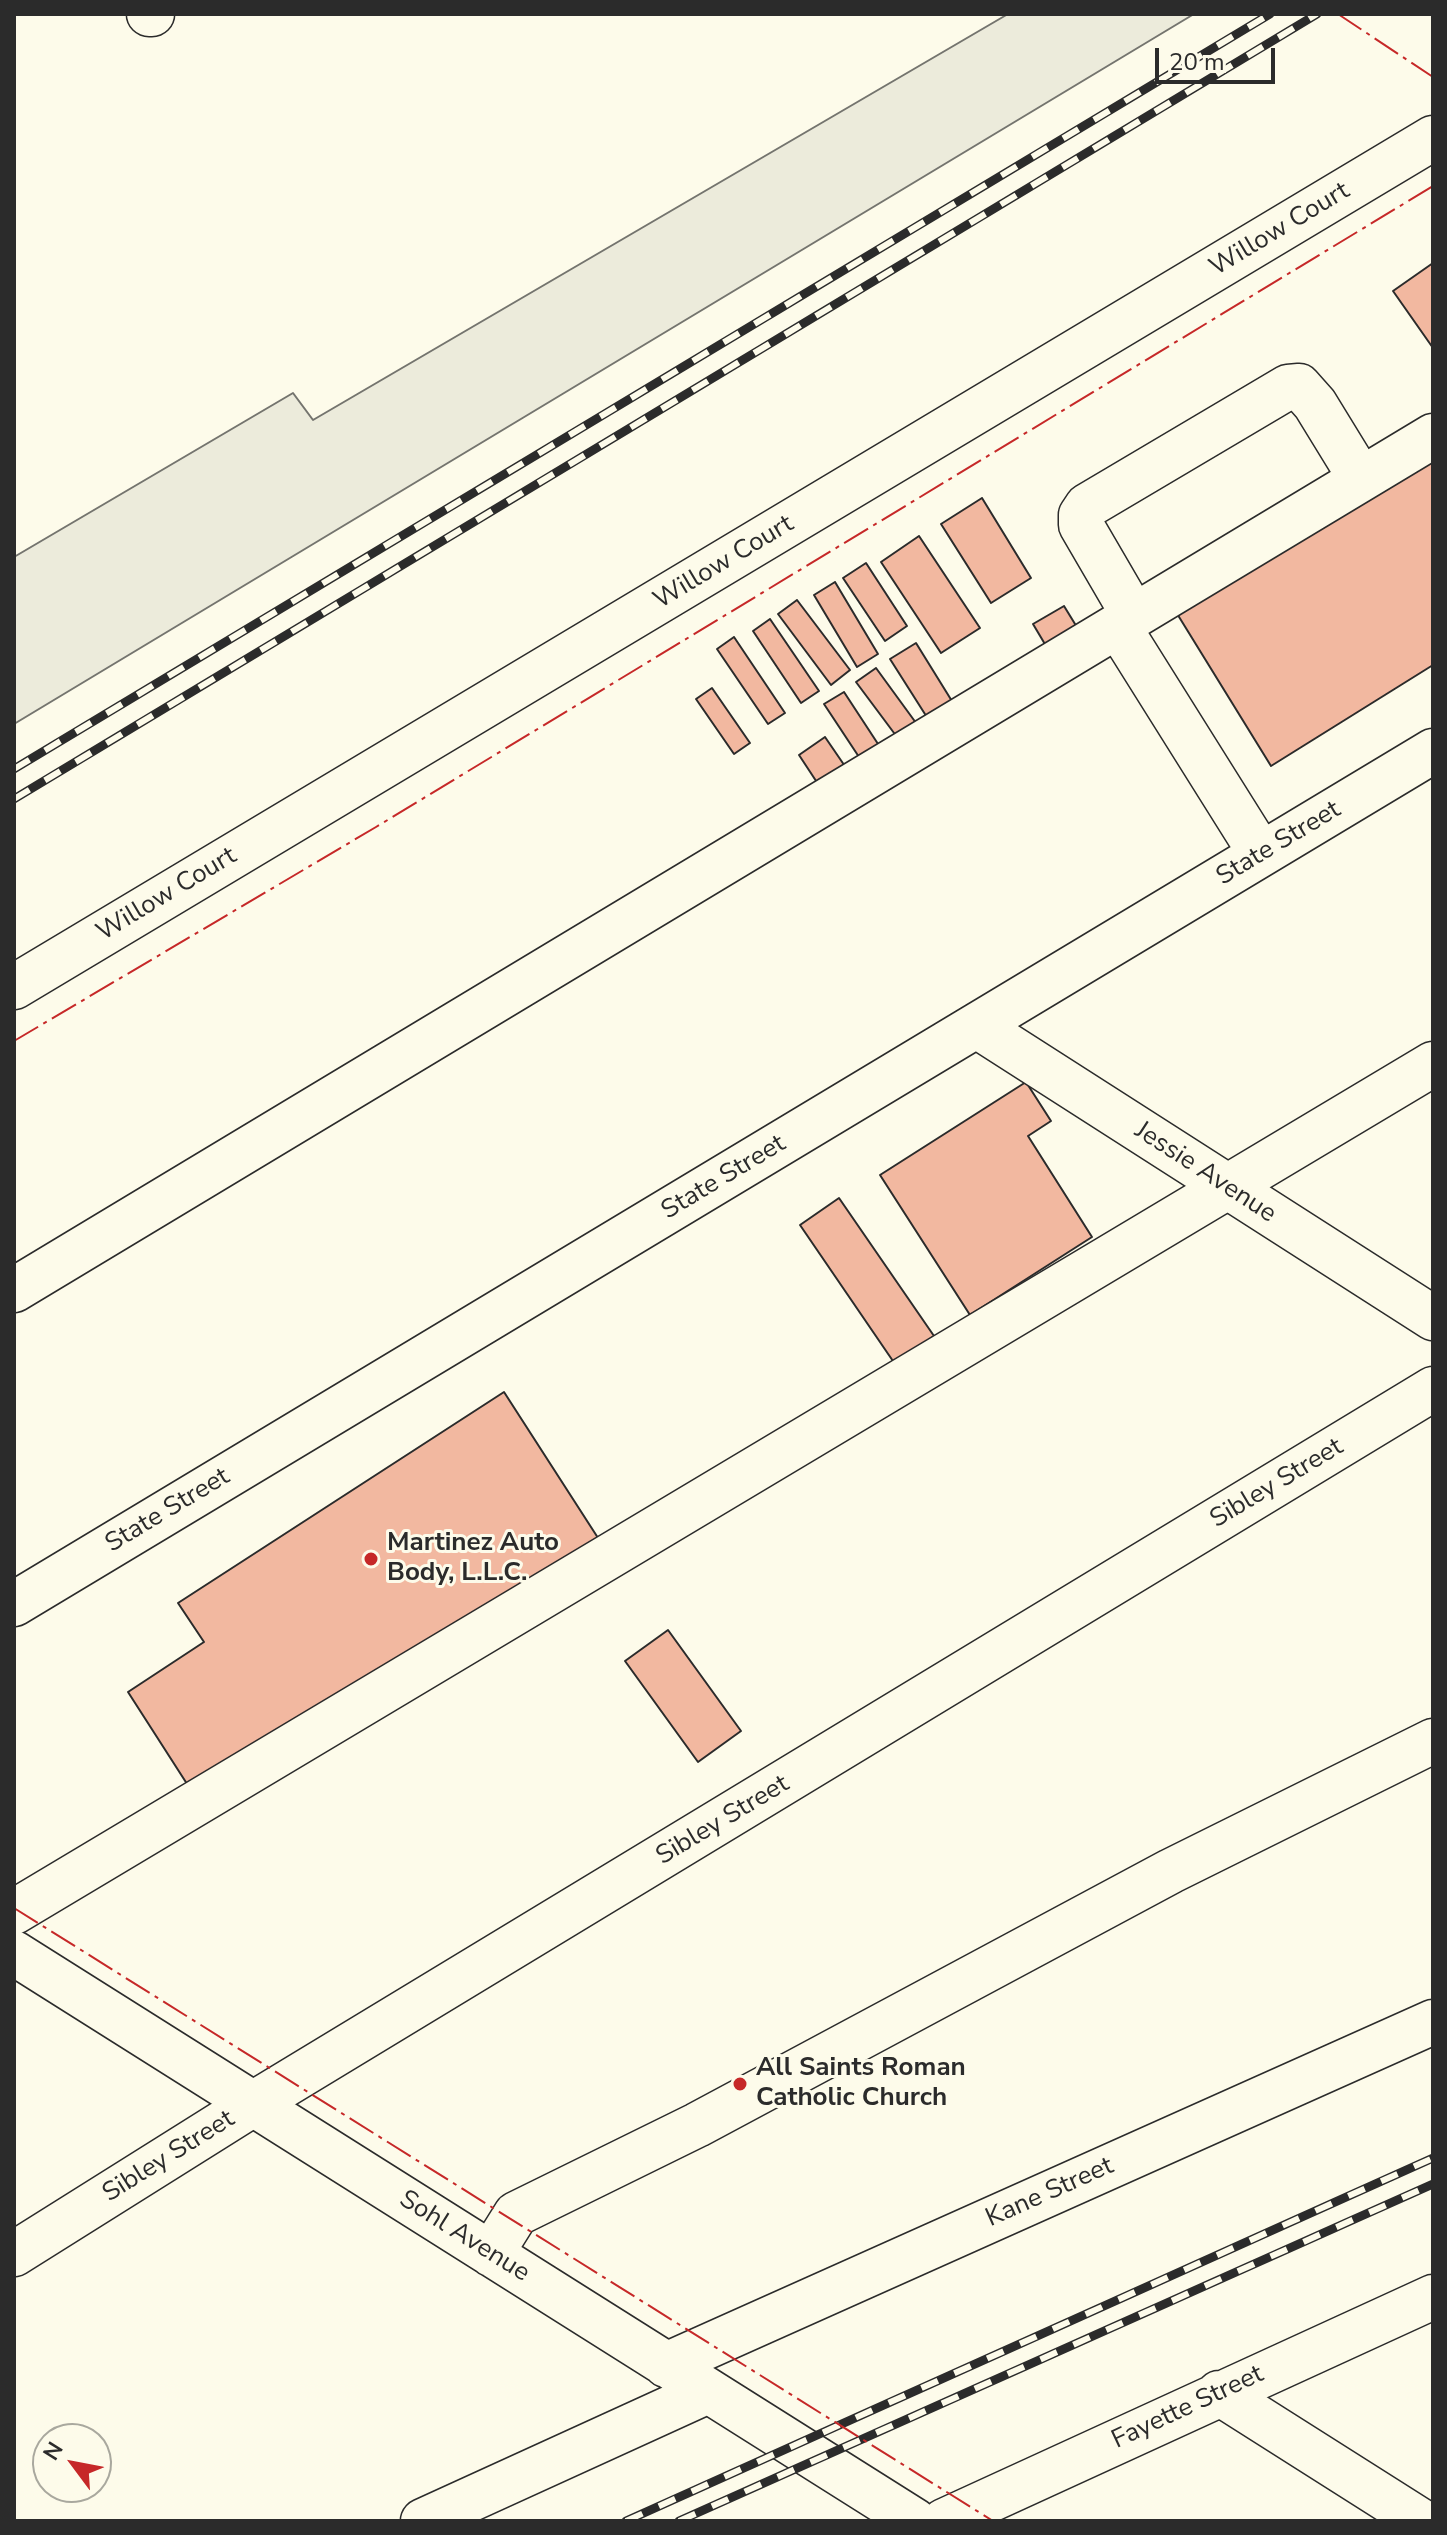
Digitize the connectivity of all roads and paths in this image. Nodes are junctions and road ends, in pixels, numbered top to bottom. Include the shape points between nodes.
1 (1433, 138) edge
2 (1433, 436) edge
3 (1361, 479) junction
4 (1126, 621) junction
5 (1433, 751) edge
6 (1261, 854) junction
7 (14, 987) edge
8 (977, 1026) junction
9 (1433, 1064) edge
10 (1228, 1187) junction
11 (14, 1290) edge
12 (1433, 1318) edge
13 (1433, 1389) edge
14 (14, 1604) edge
15 (1433, 1741) edge
16 (14, 1912) edge
17 (14, 1953) edge
18 (1433, 2022) edge
19 (253, 2104) junction
20 (14, 2254) edge
21 (491, 2254) junction
22 (1433, 2297) edge
23 (666, 2365) junction
24 (708, 2391) junction
25 (1219, 2393) junction
26 (423, 2521) edge
27 (915, 2521) edge
28 (944, 2521) edge
29 (1421, 2521) edge

1 - 7 street, Willow Court
2 - 3 street
3 - 4 street
3 - 4 street via 1315,404 1299,386 1288,387 1087,506 1081,525
4 - 6 street
4 - 11 street
5 - 6 street, State Street
6 - 8 street, State Street
8 - 10 street, Jessie Avenue
8 - 14 street, State Street
9 - 10 street
10 - 12 street, Jessie Avenue
10 - 16 street
13 - 19 street, Sibley Street
15 - 21 street via 1171,1871 697,2125 516,2214
17 - 19 street, Sohl Avenue
18 - 23 street, Kane Street
19 - 20 street, Sibley Street
19 - 21 street, Sohl Avenue
21 - 23 street, Sohl Avenue
22 - 25 street, Fayette Street
23 - 24 street, Sohl Avenue
24 - 26 street
24 - 27 street, Sohl Avenue
25 - 28 street, Fayette Street
25 - 29 street

